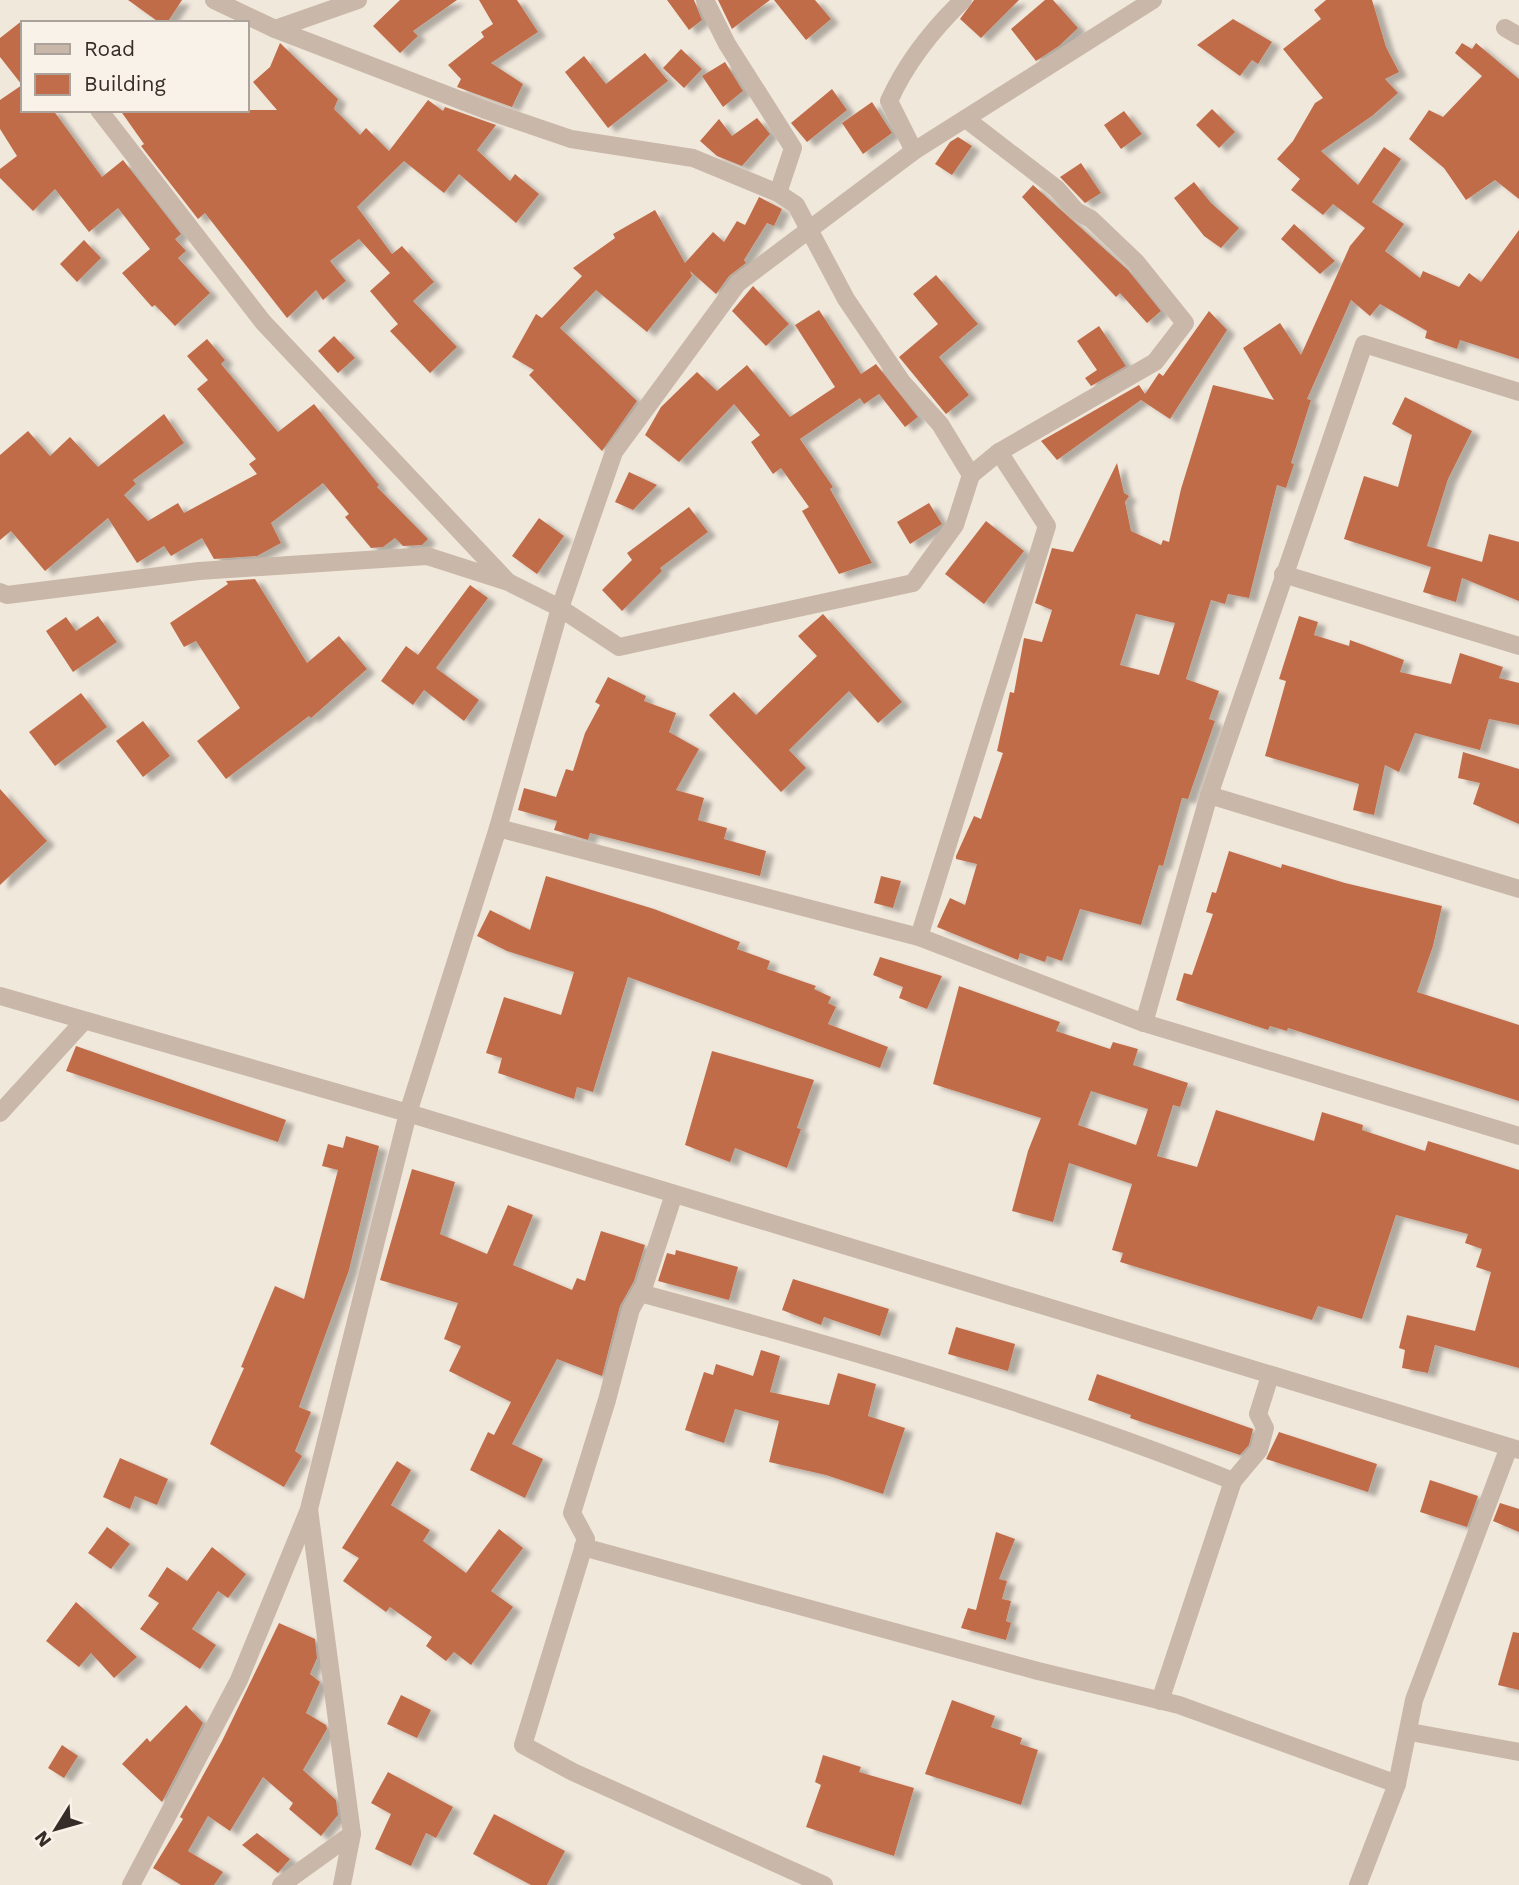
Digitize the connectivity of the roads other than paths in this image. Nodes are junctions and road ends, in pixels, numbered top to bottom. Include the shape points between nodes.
1 (214, 0) edge
2 (358, 0) edge
3 (705, 0) edge
4 (963, 0) edge
5 (1153, 0) edge
6 (242, 19) edge
7 (275, 29) junction
8 (101, 112) edge
9 (966, 119) junction
10 (914, 151) junction
11 (778, 193) junction
12 (811, 228) junction
13 (1519, 392) edge
14 (999, 452) junction
15 (971, 475) junction
16 (1283, 574) junction
17 (508, 582) junction
18 (0, 592) edge
19 (560, 608) junction
20 (1519, 646) edge
21 (1209, 795) junction
22 (498, 828) junction
23 (1519, 889) edge
24 (919, 937) junction
25 (0, 996) edge
26 (84, 1021) junction
27 (1144, 1023) junction
28 (0, 1112) edge
29 (408, 1113) junction
30 (1519, 1136) edge
31 (674, 1194) junction
32 (640, 1293) junction
33 (1270, 1376) junction
34 (1514, 1448) edge
35 (1233, 1481) junction
36 (309, 1509) junction
37 (583, 1547) junction
38 (1160, 1701) junction
39 (1410, 1732) junction
40 (1519, 1752) edge
41 (1397, 1784) junction
42 (352, 1833) junction
43 (132, 1885) edge
44 (281, 1885) edge
45 (342, 1885) edge
46 (824, 1885) edge
47 (1357, 1885) edge

1 - 6 street
2 - 7 street
3 - 11 street via 727,44 793,148
4 - 10 street via 941,21 889,101
5 - 9 street
6 - 7 street
7 - 11 street via 571,139 693,158
8 - 17 street via 263,322
9 - 10 street
9 - 14 street via 1091,219 1136,262 1185,323 1155,362
10 - 12 street
11 - 12 street via 796,205
12 - 15 street via 846,299 902,382 940,424
12 - 19 street via 738,283 614,452
13 - 16 street via 1364,344
14 - 15 street
14 - 24 street via 1047,526
15 - 19 street via 956,525 913,583 619,647
16 - 20 street
16 - 21 street
17 - 18 street via 427,556 199,571 7,595
17 - 19 street
19 - 22 street
21 - 23 street
21 - 27 street
22 - 24 street
22 - 29 street
24 - 27 street
25 - 26 street
26 - 28 street
26 - 29 street
27 - 30 street
29 - 31 street
29 - 36 street
31 - 32 street
31 - 33 street
32 - 35 street via 968,1387 1140,1444
32 - 37 street via 631,1309 572,1513 586,1539
33 - 34 street
33 - 35 street via 1258,1414 1265,1428 1259,1450
34 - 39 street via 1414,1700
35 - 38 street
36 - 42 street
36 - 43 street via 239,1680
37 - 38 street
37 - 46 street via 523,1745
38 - 41 street
39 - 40 street
39 - 41 street
41 - 47 street
42 - 44 street
42 - 45 street

